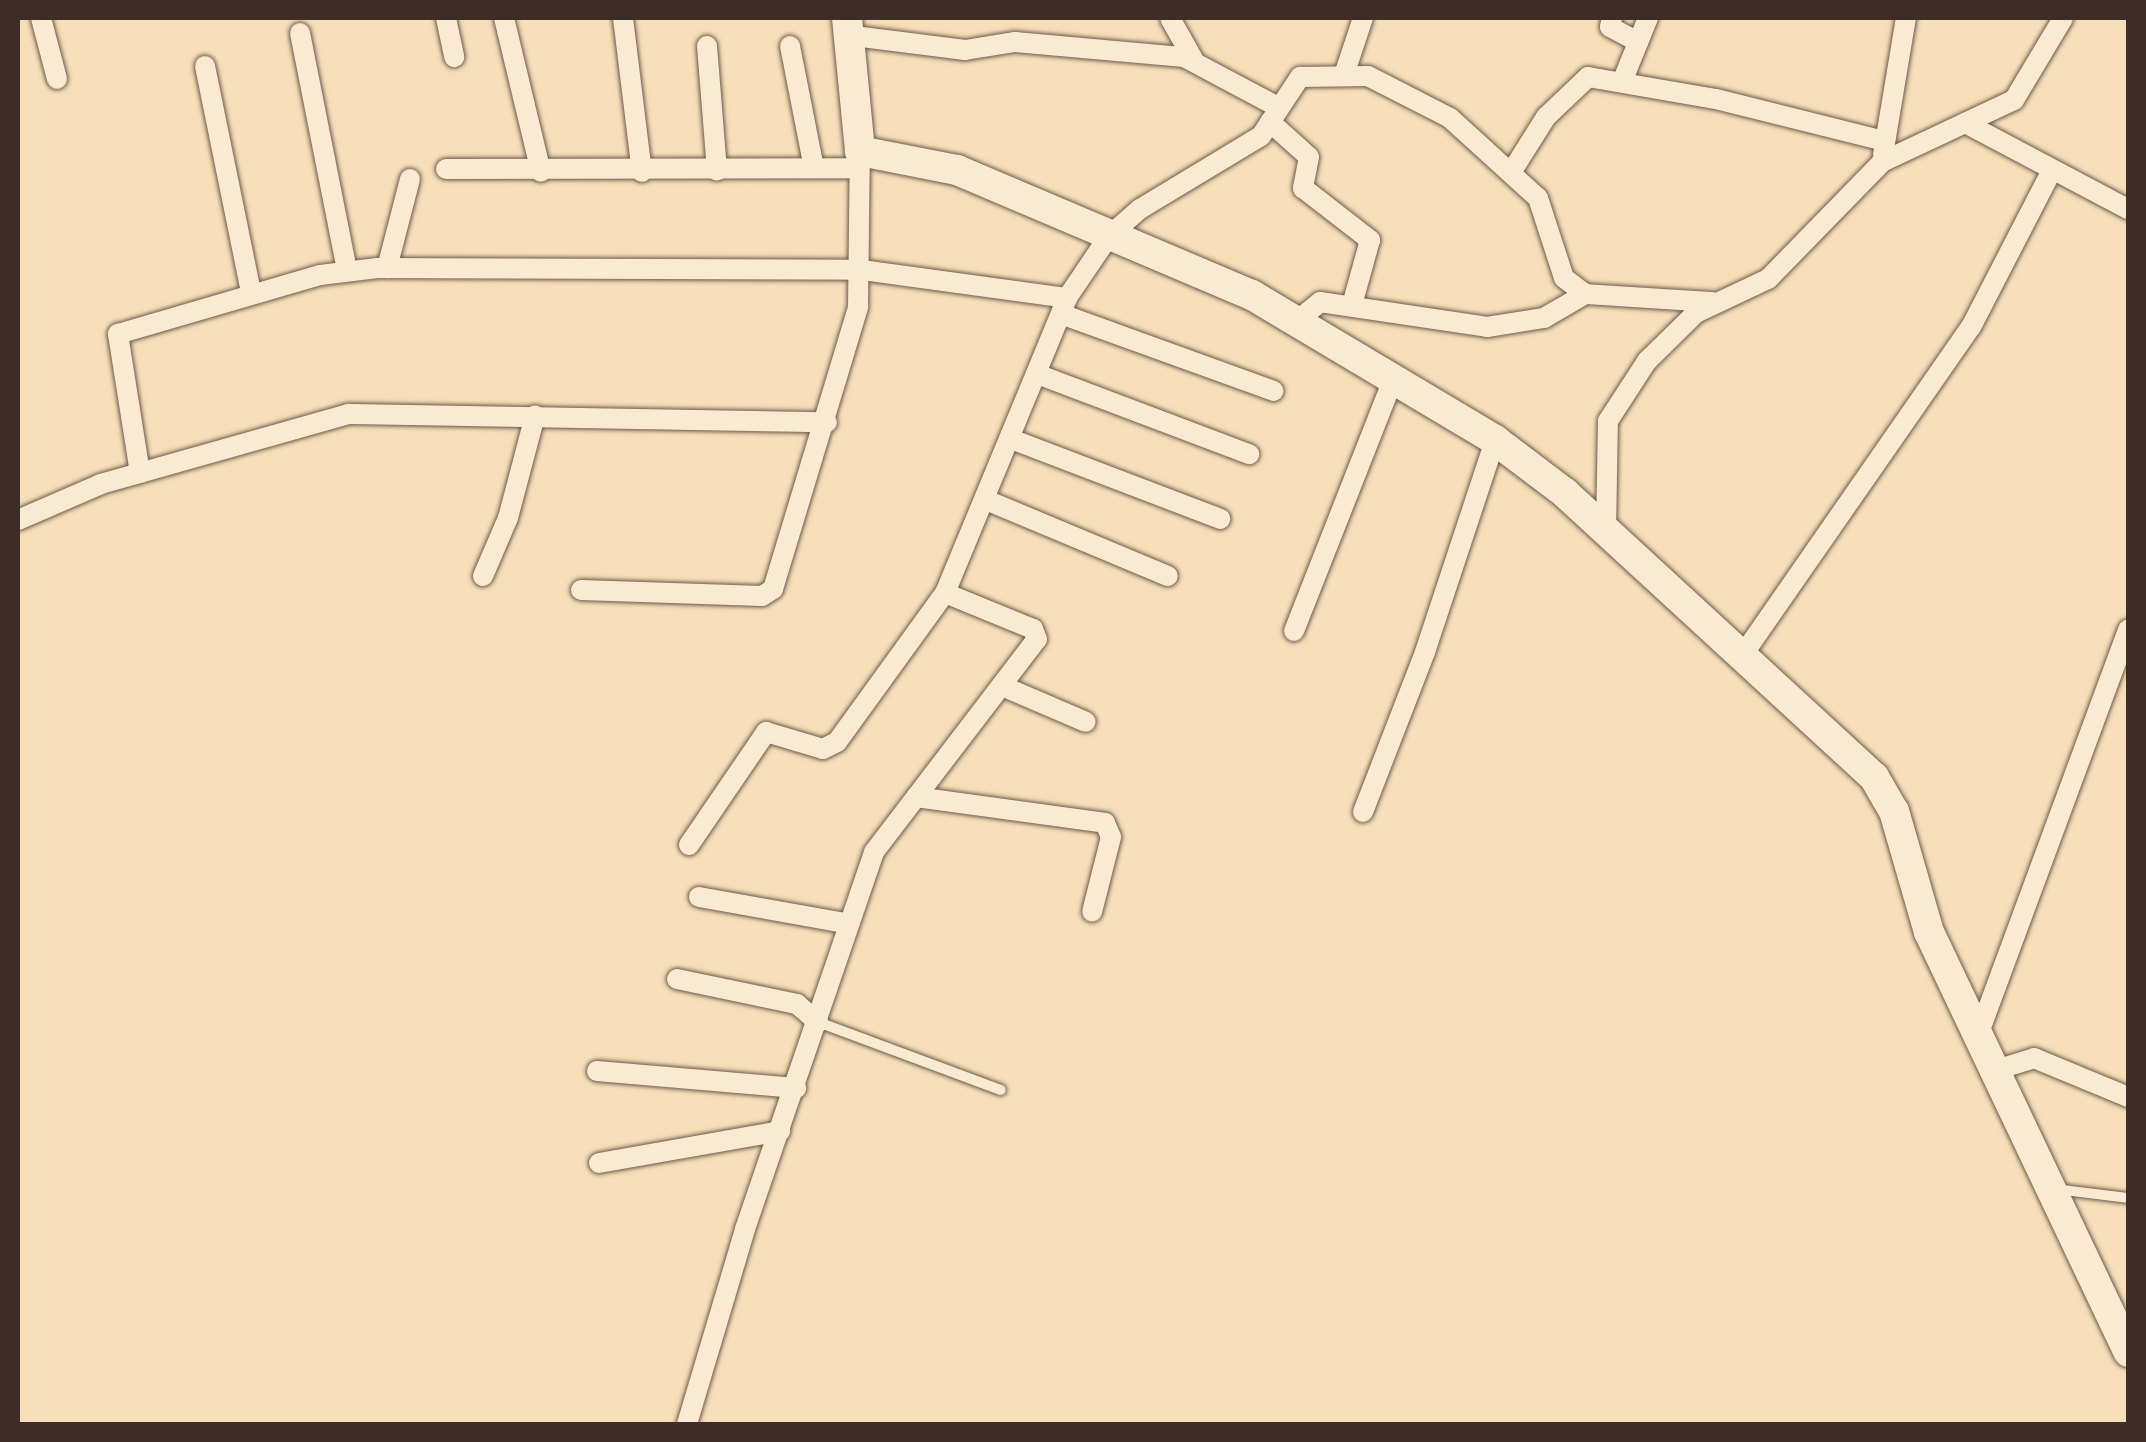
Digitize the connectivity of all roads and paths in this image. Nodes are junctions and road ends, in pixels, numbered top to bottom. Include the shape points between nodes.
1 (41, 18) edge
2 (446, 18) edge
3 (504, 18) edge
4 (623, 18) edge
5 (1170, 18) edge
6 (1364, 18) edge
7 (1612, 18) edge
8 (1648, 18) edge
9 (1906, 18) edge
10 (2063, 18) edge
11 (847, 26) edge
12 (300, 33) dead end
13 (1638, 42) junction
14 (707, 46) dead end
15 (790, 46) dead end
16 (454, 57) dead end
17 (1193, 58) junction
18 (205, 66) dead end
19 (1346, 72) junction
20 (57, 79) dead end
21 (1622, 82) junction
22 (1273, 114) junction
23 (1970, 126) junction
24 (1883, 152) junction
25 (858, 160) junction
26 (814, 168) junction
27 (446, 170) dead end
28 (2052, 170) junction
29 (717, 171) junction
30 (1512, 171) junction
31 (541, 172) junction
32 (642, 172) junction
33 (410, 178) dead end
34 (2128, 209) edge
35 (1109, 236) junction
36 (387, 268) junction
37 (862, 270) junction
38 (347, 271) junction
39 (251, 294) junction
40 (1585, 294) junction
41 (1713, 302) junction
42 (1352, 305) junction
43 (1064, 306) junction
44 (1298, 320) junction
45 (1037, 374) junction
46 (1392, 380) junction
47 (1274, 391) dead end
48 (535, 416) junction
49 (826, 422) junction
50 (1011, 439) junction
51 (1494, 440) junction
52 (1249, 454) dead end
53 (140, 473) junction
54 (986, 500) junction
55 (1220, 518) dead end
56 (18, 520) edge
57 (1606, 532) junction
58 (483, 576) dead end
59 (1168, 576) dead end
60 (581, 590) dead end
61 (945, 593) junction
62 (2128, 630) edge
63 (1294, 631) dead end
64 (1742, 656) junction
65 (1002, 686) junction
66 (1086, 722) dead end
67 (916, 797) junction
68 (1363, 812) dead end
69 (689, 845) dead end
70 (699, 898) dead end
71 (1092, 912) dead end
72 (850, 924) junction
73 (676, 980) dead end
74 (818, 1022) junction
75 (1980, 1030) junction
76 (2000, 1069) junction
77 (597, 1071) dead end
78 (796, 1088) junction
79 (1001, 1090) dead end
80 (2128, 1097) edge
81 (780, 1132) junction
82 (599, 1163) dead end
83 (2054, 1189) junction
84 (2128, 1198) edge
85 (2128, 1352) edge
86 (687, 1424) edge

1 - 20 street
2 - 16 street
3 - 31 street
4 - 32 street
5 - 17 street
6 - 19 street
7 - 13 street via 1610,26
8 - 13 street
9 - 24 street
10 - 23 street via 2014,100
11 - 17 street via 953,49 1015,42
11 - 25 street
12 - 38 street
13 - 21 street
14 - 29 street
15 - 26 street
17 - 22 street
18 - 39 street
19 - 22 street via 1300,77
19 - 30 street via 1388,82 1428,102
21 - 24 street
21 - 30 street via 1581,80 1536,129
22 - 35 street via 1250,144 1140,209
22 - 42 street via 1310,157 1302,188 1350,219 1372,244
23 - 24 street
23 - 28 street
24 - 41 street via 1768,279
25 - 26 street
25 - 35 street via 957,170
25 - 37 street
26 - 29 street
27 - 31 street
28 - 34 street
28 - 64 street via 1971,327
29 - 32 street
30 - 40 street via 1546,208 1564,278
31 - 32 street
33 - 36 street
35 - 43 street
35 - 44 street
36 - 37 street
36 - 38 street
37 - 43 street
37 - 49 street
38 - 39 street
39 - 53 street via 118,334
40 - 41 street
40 - 42 street via 1544,318 1488,326
41 - 57 street via 1647,361 1608,420
42 - 44 street via 1315,302
43 - 45 street
43 - 47 street
44 - 46 street
45 - 50 street
45 - 52 street
46 - 51 street
46 - 63 street
48 - 49 street
48 - 53 street via 348,414
48 - 58 street via 508,518
49 - 60 street via 769,594
50 - 54 street
50 - 55 street
51 - 57 street
51 - 68 street
53 - 56 street
54 - 59 street
54 - 61 street
57 - 64 street
61 - 65 street via 1037,634
61 - 69 street via 837,742 822,749 766,732
62 - 75 street
64 - 75 street via 1886,795 1929,932
65 - 66 street
65 - 67 street
67 - 71 street via 1110,826
67 - 72 street via 874,852
70 - 72 street
72 - 74 street
73 - 74 street via 797,1004
74 - 78 street
74 - 79 lane
75 - 76 street
76 - 80 street via 2034,1058
76 - 83 street
77 - 78 street
78 - 81 street
81 - 82 street
81 - 86 street
83 - 84 lane
83 - 85 street

